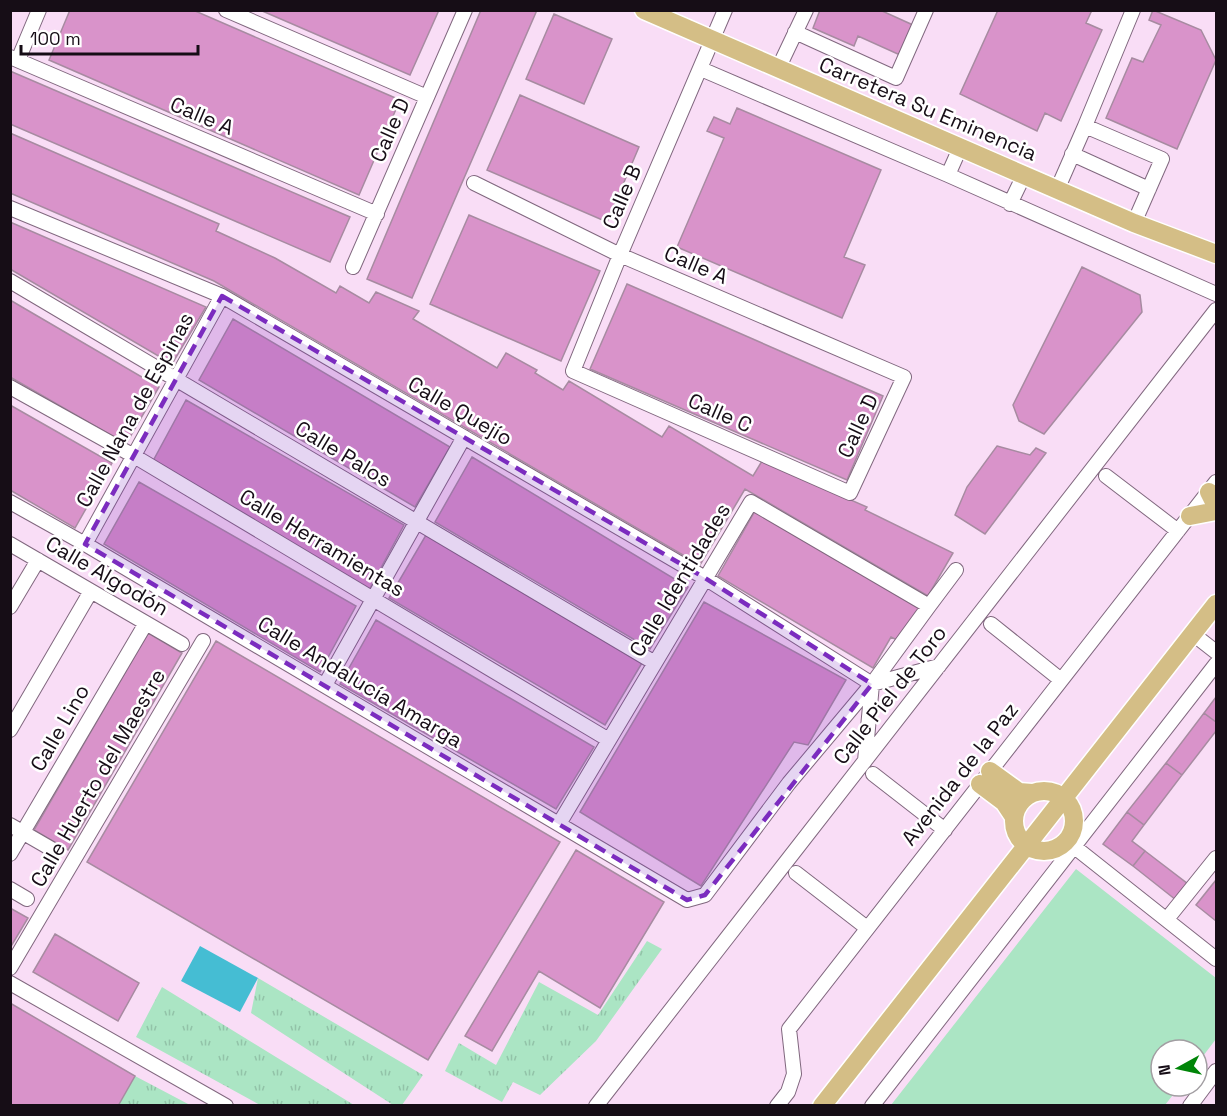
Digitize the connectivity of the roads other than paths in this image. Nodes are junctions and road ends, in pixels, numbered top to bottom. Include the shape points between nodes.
1 (39, 10) edge
2 (226, 10) edge
3 (465, 10) edge
4 (644, 10) edge
5 (725, 10) edge
6 (926, 10) edge
7 (1133, 10) edge
8 (804, 11) edge
9 (795, 32) junction
10 (712, 40) junction
11 (14, 58) edge
12 (701, 69) junction
13 (778, 69) junction
14 (428, 97) junction
15 (1085, 126) junction
16 (960, 148) junction
17 (1072, 154) junction
18 (948, 175) junction
19 (1024, 176) junction
20 (474, 183) dead end
21 (1149, 189) junction
22 (1057, 190) junction
23 (1011, 204) junction
24 (10, 208) edge
25 (377, 214) junction
26 (1134, 223) junction
27 (1196, 245) junction
28 (1216, 254) edge
29 (620, 255) junction
30 (1216, 260) edge
31 (353, 267) dead end
32 (10, 281) edge
33 (1216, 294) edge
34 (222, 296) junction
35 (1216, 310) edge
36 (573, 371) joint
37 (904, 377) joint
38 (176, 379) junction
39 (10, 387) edge
40 (464, 437) junction
41 (134, 456) junction
42 (1106, 476) dead end
43 (850, 493) joint
44 (1214, 493) edge
45 (10, 502) edge
46 (1216, 511) edge
47 (1190, 516) junction
48 (416, 521) junction
49 (1178, 531) junction
50 (10, 544) edge
51 (85, 544) junction
52 (38, 560) junction
53 (956, 570) dead end
54 (705, 578) junction
55 (92, 591) junction
56 (373, 599) junction
57 (1216, 604) edge
58 (929, 606) junction
59 (10, 607) edge
60 (146, 623) junction
61 (991, 624) dead end
62 (1193, 634) junction
63 (203, 640) dead end
64 (182, 644) dead end
65 (1216, 652) edge
66 (655, 663) junction
67 (1216, 664) edge
68 (939, 666) junction
69 (1061, 680) junction
70 (872, 684) junction
71 (325, 685) junction
72 (10, 729) edge
73 (609, 740) junction
74 (865, 761) junction
75 (873, 774) dead end
76 (985, 778) junction
77 (1032, 793) junction
78 (1064, 798) junction
79 (1014, 817) junction
80 (559, 824) junction
81 (10, 825) edge
82 (945, 830) junction
83 (23, 832) junction
84 (1071, 844) junction
85 (1026, 846) junction
86 (55, 851) dead end
87 (10, 854) edge
88 (1216, 858) edge
89 (795, 873) dead end
90 (10, 889) edge
91 (27, 899) dead end
92 (687, 900) joint
93 (1167, 919) junction
94 (867, 928) junction
95 (1216, 959) edge
96 (10, 969) edge
97 (10, 983) edge
98 (1216, 1071) edge
99 (1212, 1087) edge
100 (226, 1106) edge
101 (596, 1106) edge
102 (777, 1106) edge
103 (822, 1106) edge
104 (872, 1106) edge
105 (1190, 1106) edge

1 - 11 street
2 - 14 street
3 - 14 street, Calle D
4 - 10 main road, Carretera Su Eminencia
5 - 10 street, Calle B
6 - 9 street via 896,78
7 - 15 street
8 - 9 street
9 - 13 street
10 - 12 street, Calle B
10 - 13 main road, Carretera Su Eminencia
11 - 25 street, Calle A
12 - 18 street
12 - 29 street, Calle B
13 - 16 main road, Carretera Su Eminencia
14 - 25 street, Calle D
15 - 17 street
15 - 21 street via 1162,159
16 - 18 street
16 - 19 main road, Carretera Su Eminencia
17 - 21 street
17 - 22 street
18 - 23 street
19 - 22 main road, Carretera Su Eminencia
19 - 23 street
20 - 29 street, Calle A
21 - 26 street
22 - 26 main road, Carretera Su Eminencia
23 - 33 street
24 - 34 street, Calle Quejío
25 - 31 street, Calle D
26 - 27 main road, Carretera Su Eminencia
27 - 28 main road, Carretera Su Eminencia
27 - 30 main road, Carretera Su Eminencia
29 - 36 street, Calle B
29 - 37 street, Calle A
32 - 38 street, Calle Palos
34 - 38 street, Calle Nana de Espinas
34 - 40 street, Calle Quejío
35 - 68 street, Calle Piel de Toro
36 - 43 street, Calle C
37 - 43 street, Calle D
38 - 41 street, Calle Nana de Espinas
38 - 48 street, Calle Palos
39 - 41 street, Calle Herramientas
40 - 48 street
40 - 54 street, Calle Quejío
41 - 51 street, Calle Nana de Espinas
41 - 56 street, Calle Herramientas
42 - 49 street
44 - 47 street, Avenida de la Paz
45 - 51 street, Calle Andalucía Amarga
46 - 47 main road
47 - 49 street, Avenida de la Paz
48 - 56 street
48 - 66 street, Calle Palos
49 - 69 street, Avenida de la Paz
50 - 52 street, Calle Algodón
51 - 71 street, Calle Andalucía Amarga
52 - 55 street, Calle Algodón
52 - 59 street
53 - 58 street, Calle Piel de Toro
54 - 58 street, Calle Identidades via 751,502
54 - 66 street, Calle Identidades
54 - 70 street, Calle Quejío
55 - 60 street, Calle Algodón
55 - 72 street
56 - 71 street
56 - 73 street, Calle Herramientas
57 - 62 main road
58 - 70 street, Calle Piel de Toro
60 - 64 street, Calle Algodón
60 - 83 street, Calle Lino
61 - 69 street
62 - 65 street
62 - 78 main road
63 - 96 street, Calle Huerto del Maestre
66 - 73 street, Calle Identidades
67 - 84 street
68 - 70 street
68 - 74 street, Calle Piel de Toro
69 - 76 street, Avenida de la Paz
70 - 74 street
70 - 92 street, Calle Piel de Toro via 789,783 705,895
71 - 80 street, Calle Andalucía Amarga
73 - 80 street, Calle Identidades
74 - 101 street, Calle Piel de Toro
75 - 82 street
76 - 77 main road
76 - 79 main road
76 - 82 street, Avenida de la Paz
77 - 78 main road via 1053,792
77 - 79 main road via 1017,807
78 - 84 main road via 1073,813
78 - 85 main road
79 - 85 main road via 1014,828
80 - 92 street, Calle Andalucía Amarga
81 - 83 street
82 - 94 street, Avenida de la Paz
83 - 86 street
83 - 87 street, Calle Lino
84 - 85 main road via 1042,852
84 - 93 street
84 - 104 street
85 - 103 main road
88 - 93 street
89 - 94 street
90 - 91 street
93 - 95 street
94 - 102 street, Avenida de la Paz via 789,1029 794,1074 788,1092
97 - 100 street
98 - 99 street
99 - 105 street

